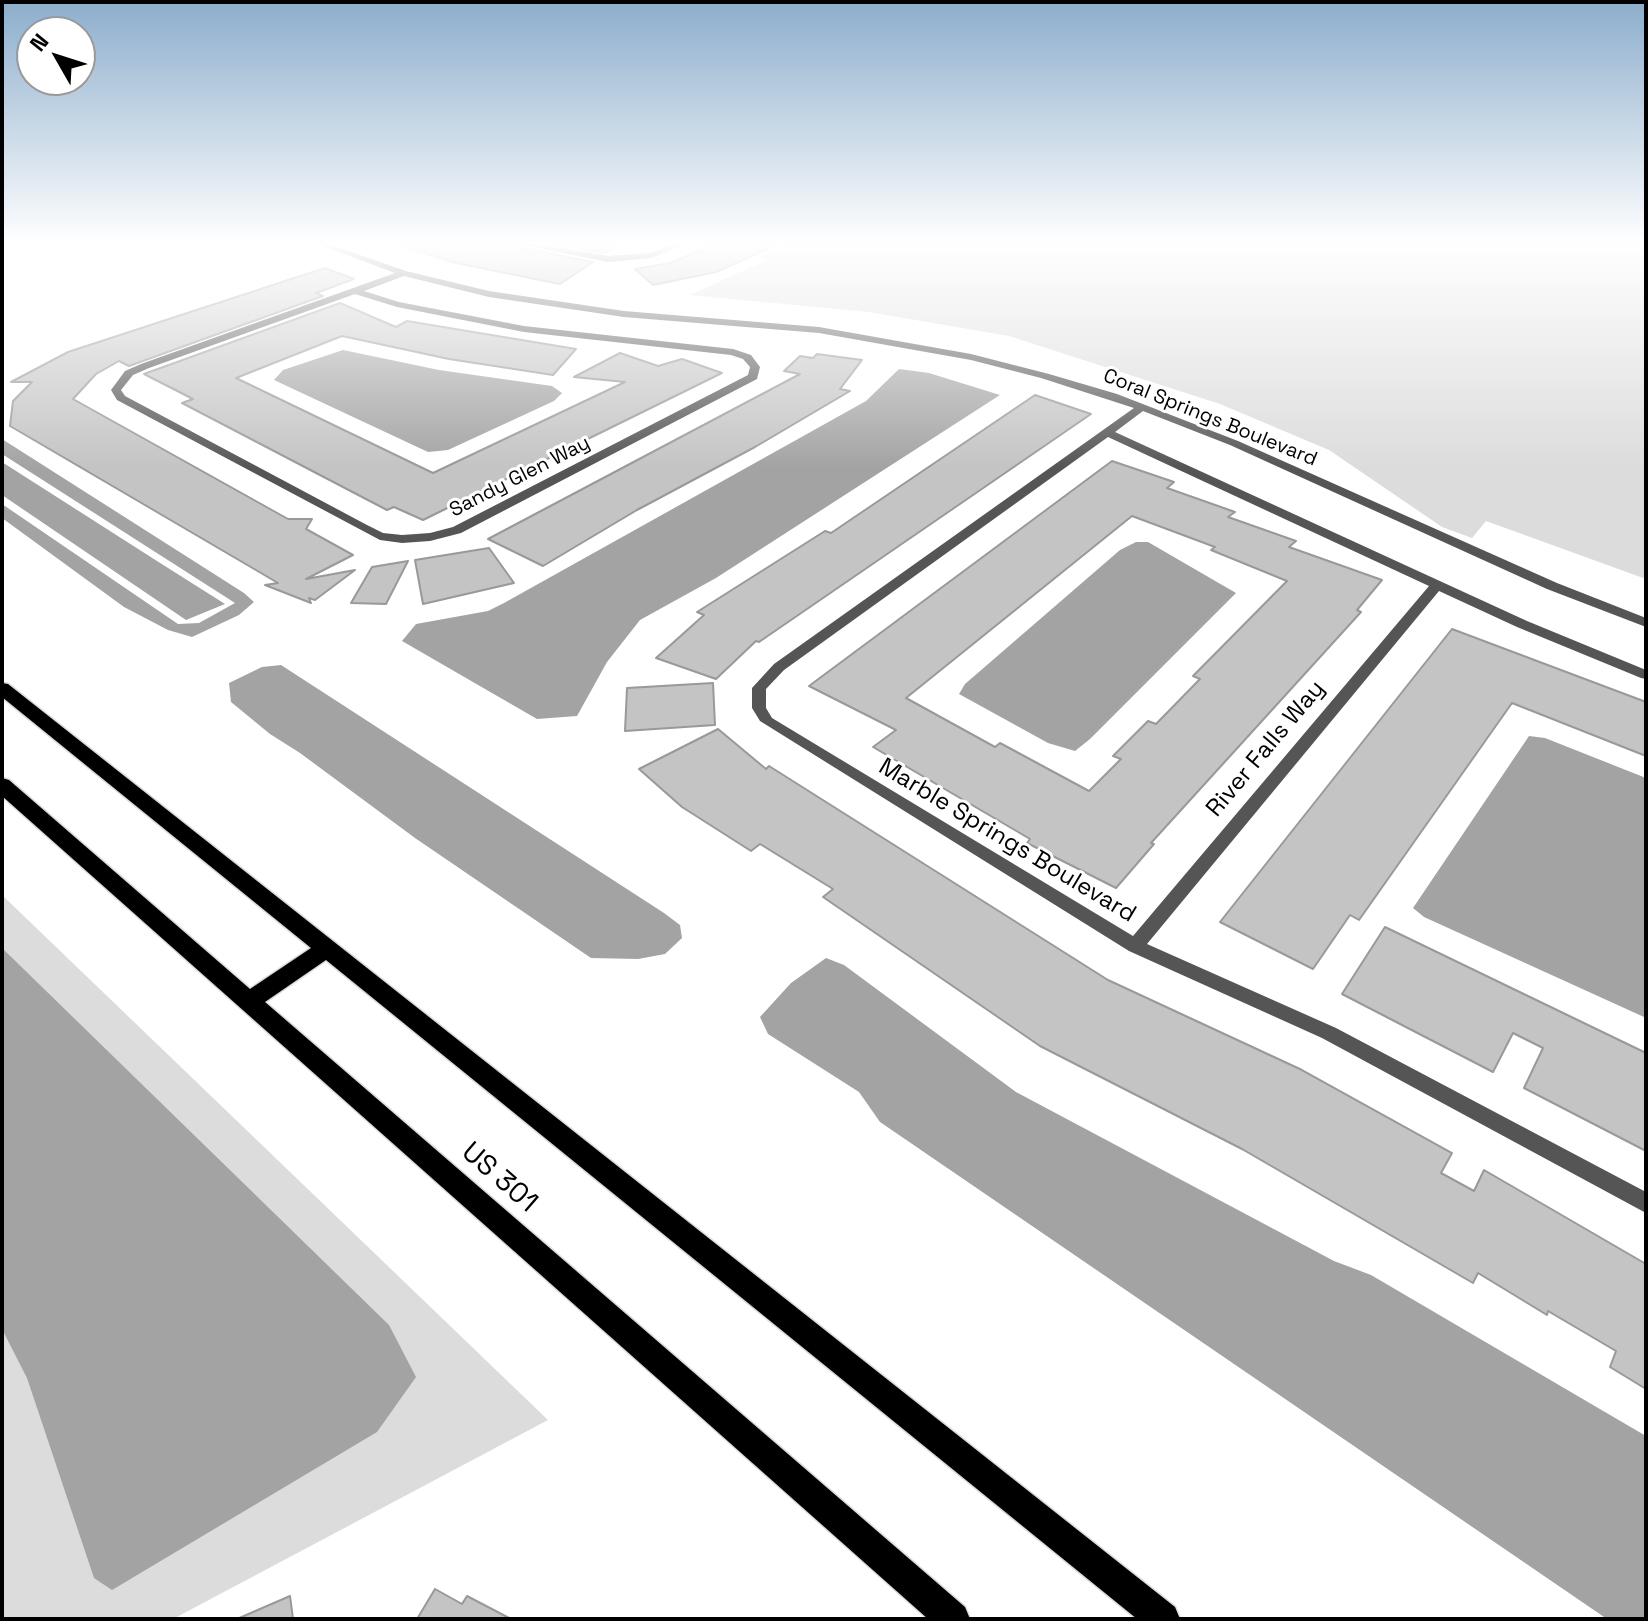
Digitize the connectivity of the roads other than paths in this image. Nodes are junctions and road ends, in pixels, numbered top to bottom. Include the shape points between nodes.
1 (280, 318) edge
2 (463, 318) edge
3 (687, 318) edge
4 (1142, 407) junction
5 (1107, 432) junction
6 (1437, 585) junction
7 (1646, 623) edge
8 (1646, 675) edge
9 (2, 688) edge
10 (2, 785) edge
11 (1135, 946) junction
12 (327, 948) junction
13 (249, 1001) junction
14 (1646, 1203) edge
15 (953, 1619) edge
16 (1163, 1619) edge

1 - 2 street, Sandy Glen Way via 129,373 116,390 121,398 363,528 402,539 457,530 753,377 755,367 733,352
3 - 4 street, Coral Springs Boulevard via 895,342 1045,376
4 - 5 street, Marble Springs Boulevard
4 - 7 street, Coral Springs Boulevard
5 - 6 street
5 - 11 street, Marble Springs Boulevard via 779,667 759,688 757,699 767,721 782,734
6 - 8 street
6 - 11 street, River Falls Way
9 - 12 main road
10 - 13 main road, US 301 / US 301
11 - 14 street, Marble Springs Boulevard via 1329,1033
12 - 13 main road
12 - 16 main road
13 - 15 main road, US 301 / US 301

